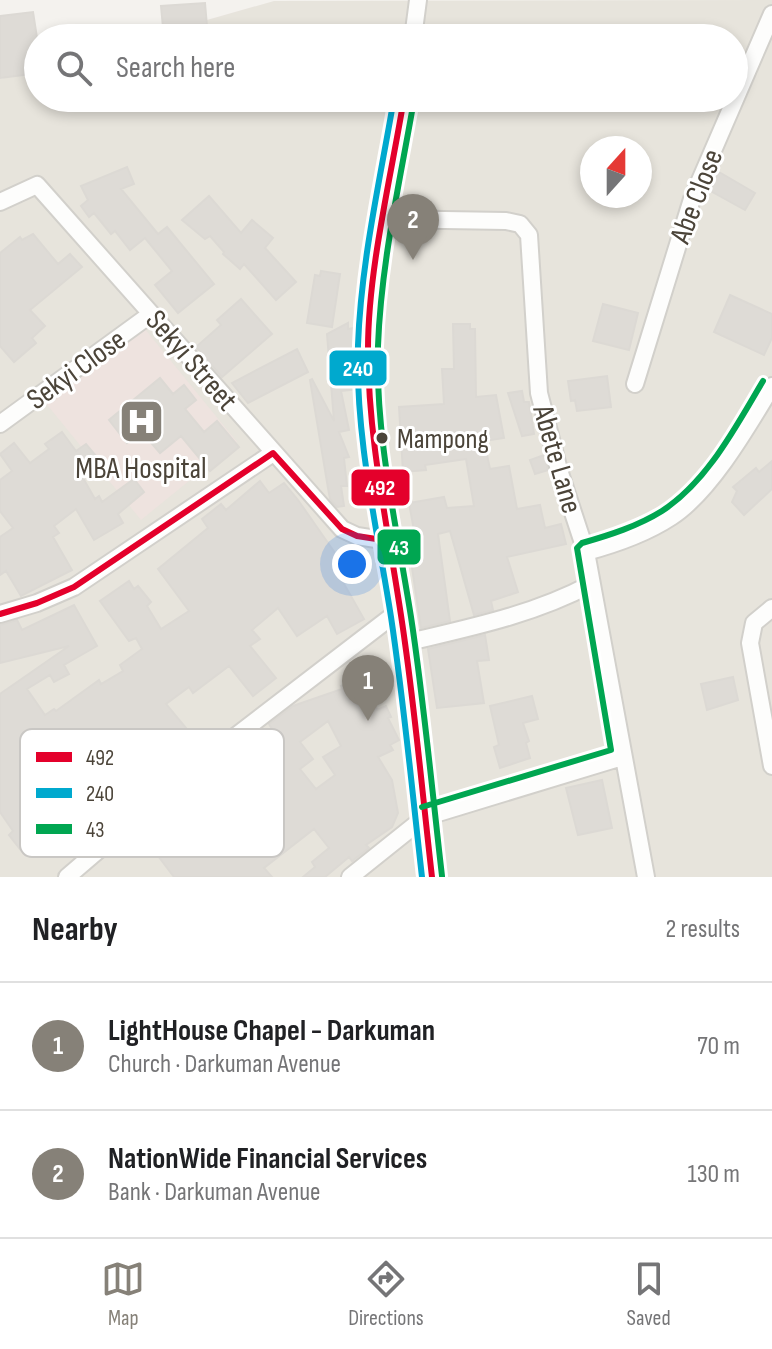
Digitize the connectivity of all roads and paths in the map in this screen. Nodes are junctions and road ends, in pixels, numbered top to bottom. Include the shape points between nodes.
1 (418, 0) edge
2 (772, 14) edge
3 (415, 24) edge
4 (748, 70) edge
5 (402, 112) edge
6 (730, 112) edge
7 (0, 202) edge
8 (383, 219) junction
9 (151, 314) junction
10 (635, 384) dead end
11 (772, 386) edge
12 (0, 424) edge
13 (273, 453) junction
14 (389, 541) junction
15 (586, 552) junction
16 (591, 584) junction
17 (772, 608) edge
18 (400, 610) junction
19 (0, 614) edge
20 (405, 643) junction
21 (245, 729) edge
22 (622, 757) junction
23 (772, 766) edge
24 (425, 817) junction
25 (90, 857) edge
26 (67, 877) edge
27 (350, 877) edge
28 (432, 877) edge
29 (646, 877) edge

1 - 3 street
2 - 4 street, Abe Close
5 - 8 street
6 - 10 street, Abe Close via 692,199
7 - 9 street, Sekyi Street via 37,185
8 - 14 street via 368,360 371,426
8 - 15 street, Abete Lane via 506,221 520,224 529,235 539,393
9 - 12 street, Sekyi Close
9 - 13 street, Sekyi Street
11 - 15 street via 702,489 672,516 624,542
13 - 14 street, Sekyi Street via 342,529
13 - 19 street via 74,587
14 - 18 street
15 - 16 street, Abete Lane
16 - 20 street via 493,623
16 - 22 street, Abete Lane
17 - 23 street via 754,623 750,643
18 - 20 street
18 - 21 street
20 - 24 street
22 - 24 street
22 - 29 street, Abete Lane
24 - 27 street
24 - 28 street
25 - 26 street

